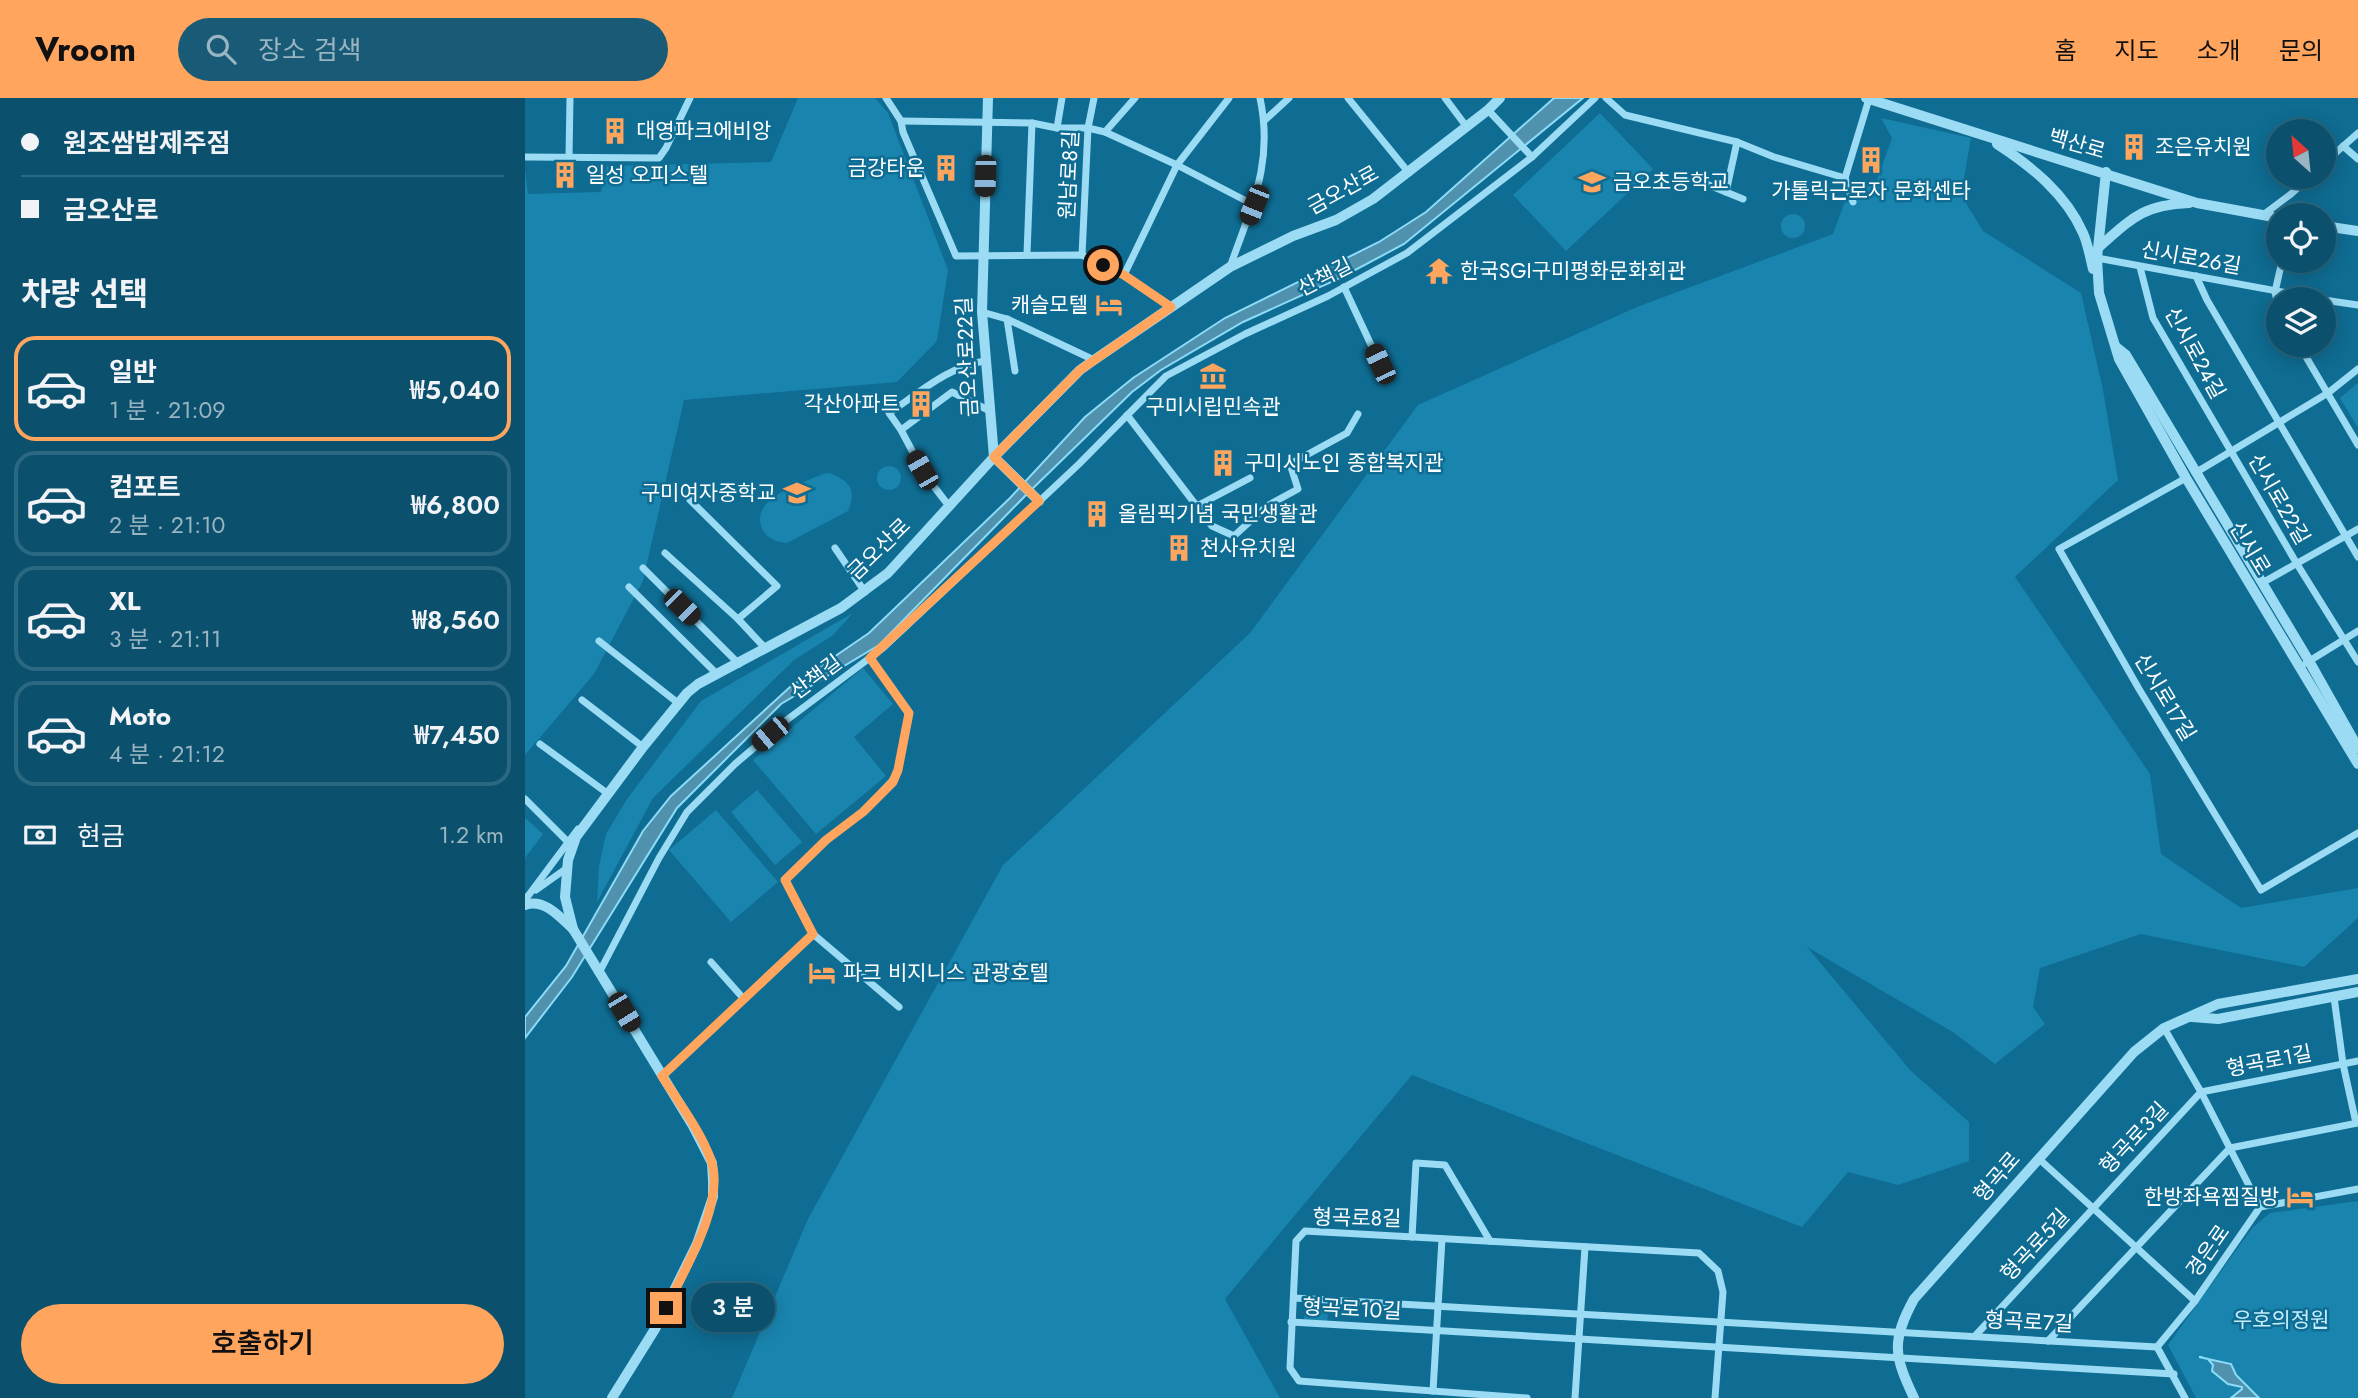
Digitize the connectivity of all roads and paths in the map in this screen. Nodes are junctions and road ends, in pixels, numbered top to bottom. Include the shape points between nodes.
1 (570, 98) edge
2 (690, 98) edge
3 (886, 98) edge
4 (988, 98) edge
5 (1062, 98) edge
6 (1094, 98) edge
7 (1135, 98) edge
8 (1229, 98) edge
9 (1260, 98) edge
10 (1289, 98) edge
11 (1348, 98) edge
12 (1445, 98) edge
13 (1500, 98) edge
14 (1595, 98) edge
15 (1607, 98) edge
16 (1868, 99) edge
17 (1489, 110) junction
18 (1265, 120) junction
19 (901, 121) junction
20 (987, 123) junction
21 (1032, 123) junction
22 (1466, 126) junction
23 (1057, 128) junction
24 (1088, 128) junction
25 (1105, 132) junction
26 (2358, 133) edge
27 (1988, 138) junction
28 (1737, 142) junction
29 (2343, 146) junction
30 (2336, 152) edge
31 (525, 157) edge
32 (569, 157) junction
33 (1532, 158) junction
34 (2358, 159) edge
35 (1177, 164) junction
36 (2106, 172) junction
37 (1409, 173) junction
38 (1845, 178) junction
39 (1694, 180) dead end
40 (2295, 189) edge
41 (1726, 192) junction
42 (1744, 198) dead end
43 (1853, 202) dead end
44 (2197, 202) junction
45 (1254, 205) junction
46 (2263, 215) junction
47 (2266, 216) edge
48 (2336, 228) edge
49 (2358, 231) edge
50 (2099, 247) junction
51 (1027, 254) junction
52 (1082, 255) junction
53 (983, 256) junction
54 (2097, 258) junction
55 (1230, 267) junction
56 (2140, 267) junction
57 (1124, 275) junction
58 (2196, 276) junction
59 (1344, 287) junction
60 (2266, 290) edge
61 (2099, 293) junction
62 (2336, 302) edge
63 (2358, 305) edge
64 (1171, 307) junction
65 (982, 312) junction
66 (1007, 319) junction
67 (2306, 357) edge
68 (1094, 360) junction
69 (985, 361) junction
70 (1380, 364) dead end
71 (2358, 369) edge
72 (1015, 371) dead end
73 (2328, 393) junction
74 (990, 411) junction
75 (1358, 414) dead end
76 (1127, 415) junction
77 (2279, 422) junction
78 (901, 430) junction
79 (2358, 445) edge
80 (2231, 451) junction
81 (994, 457) junction
82 (2191, 475) junction
83 (1250, 478) dead end
84 (690, 500) dead end
85 (1039, 501) junction
86 (949, 506) junction
87 (1195, 507) junction
88 (2358, 529) edge
89 (2346, 536) junction
90 (835, 548) dead end
91 (665, 553) dead end
92 (2358, 556) edge
93 (2297, 564) junction
94 (643, 568) dead end
95 (2262, 583) junction
96 (629, 587) dead end
97 (865, 592) junction
98 (738, 619) junction
99 (2358, 631) edge
100 (2344, 639) junction
101 (599, 641) dead end
102 (766, 649) junction
103 (870, 658) junction
104 (2309, 661) junction
105 (2358, 662) edge
106 (739, 664) junction
107 (2299, 667) junction
108 (717, 674) junction
109 (582, 700) dead end
110 (678, 703) junction
111 (540, 744) dead end
112 (643, 747) junction
113 (2358, 748) edge
114 (2358, 764) edge
115 (607, 793) junction
116 (525, 799) edge
117 (592, 813) junction
118 (2358, 833) edge
119 (567, 841) junction
120 (567, 868) junction
121 (525, 902) edge
122 (573, 929) junction
123 (813, 934) junction
124 (711, 962) dead end
125 (600, 971) junction
126 (2358, 979) edge
127 (2358, 992) edge
128 (2334, 997) junction
129 (743, 998) junction
130 (899, 1007) dead end
131 (2191, 1017) junction
132 (2164, 1028) junction
133 (2358, 1061) edge
134 (2343, 1064) junction
135 (662, 1076) junction
136 (2201, 1092) junction
137 (2357, 1123) edge
138 (2230, 1148) junction
139 (2038, 1158) junction
140 (2358, 1189) edge
141 (2260, 1207) junction
142 (2093, 1208) junction
143 (1412, 1237) junction
144 (1443, 1239) junction
145 (1490, 1241) junction
146 (1585, 1247) junction
147 (2136, 1248) junction
148 (1294, 1298) junction
149 (2195, 1301) junction
150 (1438, 1306) junction
151 (1580, 1314) junction
152 (1291, 1322) junction
153 (1722, 1322) junction
154 (1437, 1331) junction
155 (1899, 1332) junction
156 (1975, 1336) junction
157 (1579, 1339) junction
158 (2048, 1341) junction
159 (2157, 1347) junction
160 (1720, 1348) junction
161 (1897, 1357) junction
162 (2174, 1374) junction
163 (1433, 1391) junction
164 (1500, 1397) edge
165 (612, 1398) edge
166 (1527, 1398) edge
167 (1574, 1398) edge
168 (1715, 1398) edge
169 (1914, 1398) edge
170 (2185, 1398) edge

1 - 32 street
2 - 32 street via 659,158
3 - 19 street
4 - 20 street, 금오산로22길
5 - 23 street
6 - 24 street, 원남로8길
7 - 25 street
8 - 35 street
9 - 18 street
10 - 18 street
11 - 37 street
12 - 22 street
13 - 17 street, 금오산로
14 - 33 street, 산책길
15 - 28 street via 1625,115
16 - 27 street, 백산로
16 - 38 street
17 - 22 street, 금오산로
17 - 33 street
18 - 45 street via 1263,172
19 - 20 street
19 - 53 street via 956,256
20 - 21 street
20 - 53 street, 금오산로22길
21 - 23 street
21 - 51 street
22 - 37 street, 금오산로
23 - 24 street
24 - 25 street
24 - 52 street, 원남로8길
25 - 35 street
26 - 29 street
27 - 36 street, 백산로
27 - 61 street via 2025,163 2064,202 2084,234
28 - 38 street
28 - 41 street
29 - 30 street
29 - 34 street
31 - 32 street
33 - 59 street, 산책길 via 1407,253
35 - 45 street
35 - 57 street
36 - 44 street, 백산로
36 - 50 street, 신시로
37 - 55 street, 금오산로 via 1359,208
38 - 43 street
39 - 41 street
40 - 46 street
41 - 42 street
44 - 46 street, 백산로
44 - 50 street via 2141,212
45 - 55 street
46 - 47 street, 백산로
48 - 49 street
50 - 54 street, 신시로
51 - 52 street
51 - 53 street
52 - 57 street
53 - 65 street, 금오산로22길
54 - 56 street, 신시로26길
54 - 61 street, 신시로
55 - 64 street, 금오산로
56 - 58 street, 신시로26길
56 - 80 street, 신시로24길 via 2153,318
57 - 64 street
58 - 60 street, 신시로26길
58 - 77 street, 신시로24길
59 - 70 street
59 - 76 street, 산책길 via 1166,376
61 - 82 street, 신시로 via 2119,359
62 - 63 street, 신시로26길
64 - 68 street, 금오산로
65 - 66 street
65 - 69 street, 금오산로22길
66 - 68 street
66 - 72 street
67 - 73 street
68 - 81 street, 금오산로
69 - 74 street, 금오산로22길
69 - 78 street via 947,374 889,413
71 - 73 street
73 - 77 street
73 - 79 street
74 - 78 street via 953,392
74 - 81 street, 금오산로22길
75 - 87 street via 1347,433 1290,464 1298,489 1267,506 1234,536 1212,526
76 - 85 street, 산책길
76 - 87 street
77 - 80 street
77 - 89 street, 신시로22길
78 - 86 street via 925,475
80 - 82 street
80 - 93 street, 신시로22길
81 - 85 street
81 - 86 street, 금오산로
82 - 95 street, 신시로
82 - 107 street, 신시로
82 - 118 street, 신시로17길 via 2059,549 2261,890
83 - 87 street
84 - 98 street via 777,586
85 - 103 street, 산책길
86 - 97 street, 금오산로
88 - 89 street, 신시로22길
89 - 92 street
89 - 93 street, 신시로22길
90 - 97 street
91 - 98 street
93 - 95 street, 신시로22길
93 - 100 street
94 - 106 street
95 - 104 street, 신시로
96 - 108 street
97 - 102 street, 금오산로
98 - 102 street
99 - 100 street
100 - 104 street
100 - 105 street
101 - 110 street
102 - 106 street, 금오산로
103 - 123 street via 909,713 898,770 893,782 863,812 785,880
103 - 125 street, 산책길 via 756,746 687,812
104 - 107 street
104 - 113 street, 신시로
106 - 108 street, 금오산로
107 - 114 street, 신시로
108 - 110 street, 금오산로
109 - 112 street
110 - 112 street, 금오산로
111 - 115 street
112 - 115 street, 금오산로
115 - 117 street, 금오산로
116 - 119 street
117 - 119 street
117 - 120 street, 금오산로 via 576,837
119 - 121 street
120 - 121 street
120 - 122 street, 금오산로 via 565,897
121 - 122 street via 540,904
122 - 125 street, 금오산로
123 - 129 street
123 - 130 street
124 - 129 street
125 - 135 street, 금오산로
126 - 131 street, 형곡로 via 2218,1004
127 - 128 street, 형곡로
128 - 131 street, 형곡로 via 2218,1018
128 - 134 street, 형곡로1길
129 - 135 street
131 - 132 street, 형곡로
132 - 136 street
132 - 139 street, 형곡로 via 2134,1052
133 - 134 street
134 - 136 street, 형곡로1길
134 - 137 street, 형곡로1길
135 - 165 street, 금오산로 via 712,1163 713,1197 697,1244 655,1329
136 - 138 street
136 - 142 street, 형곡로3길
137 - 138 street
138 - 141 street
138 - 147 street
139 - 142 street, 형곡로5길
139 - 155 street, 형곡로 via 1914,1299
140 - 141 street
141 - 149 street, 경은로
142 - 147 street, 형곡로5길
142 - 156 street, 형곡로5길
143 - 144 street, 형곡로8길
143 - 145 street, 형곡로8길 via 1416,1163 1445,1165
143 - 148 street, 형곡로8길 via 1305,1231 1296,1241
144 - 145 street, 형곡로8길
144 - 150 street
145 - 146 street, 형곡로8길
146 - 151 street
146 - 153 street, 형곡로8길 via 1699,1253 1718,1271
147 - 149 street, 형곡로5길
147 - 158 street
148 - 150 street
148 - 152 street
149 - 159 street, 경은로
150 - 151 street
150 - 154 street
151 - 153 street
151 - 157 street
152 - 154 street, 형곡로10길
152 - 163 street, 형곡로10길 via 1290,1368 1299,1381
153 - 155 street
153 - 160 street, 형곡로8길
154 - 157 street, 형곡로10길
154 - 163 street
155 - 156 street, 형곡로7길
155 - 161 street, 형곡로
156 - 158 street, 형곡로7길
157 - 160 street, 형곡로10길
157 - 167 street
158 - 159 street, 형곡로7길
159 - 162 street
160 - 161 street, 형곡로10길
160 - 168 street
161 - 162 street, 형곡로10길
161 - 169 street, 형곡로
162 - 170 street
163 - 164 street, 형곡로10길
164 - 166 street, 형곡로10길

